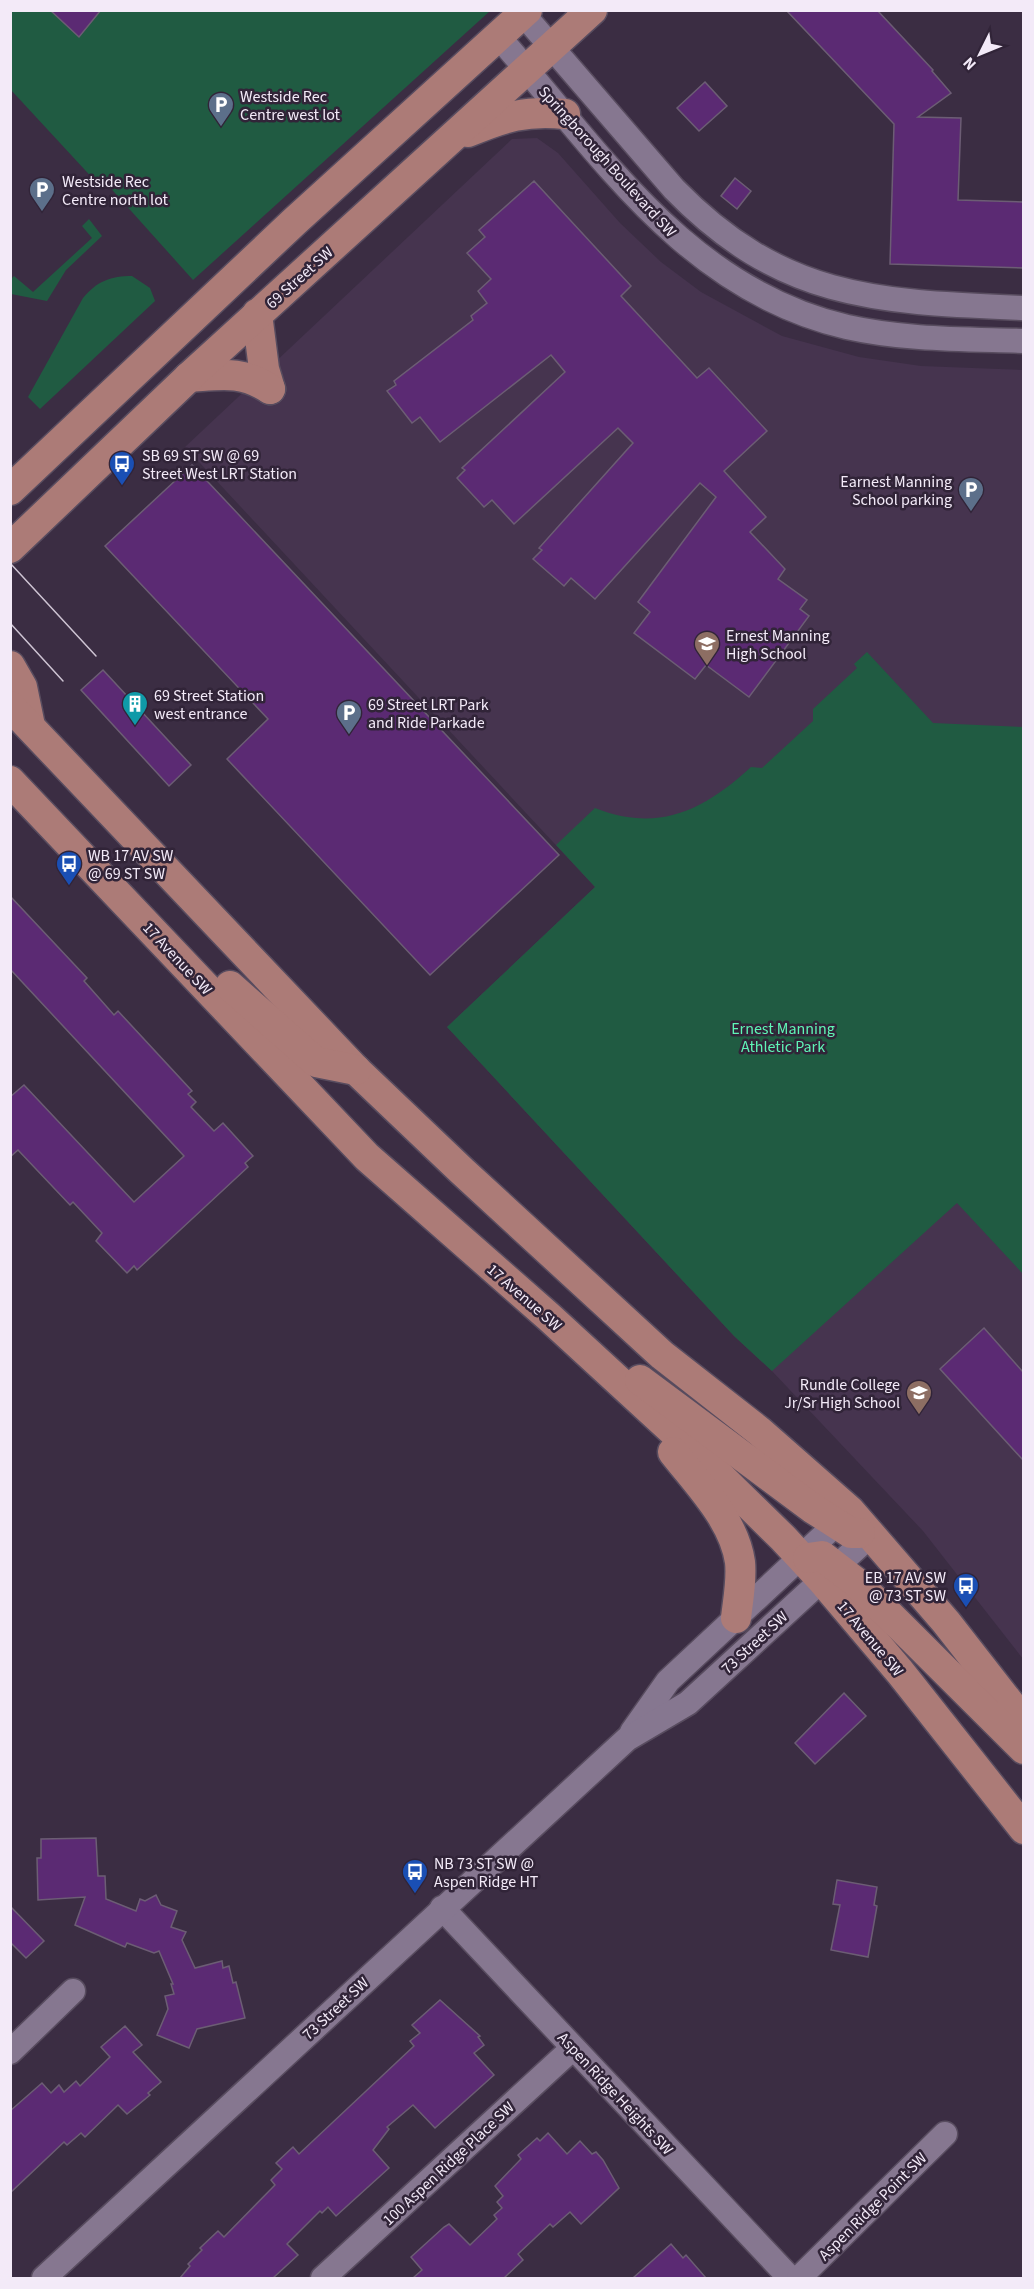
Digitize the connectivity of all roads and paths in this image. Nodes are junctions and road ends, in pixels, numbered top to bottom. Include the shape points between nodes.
1 (592, 10) edge
2 (525, 12) edge
3 (498, 36) junction
4 (551, 47) junction
5 (527, 69) junction
6 (566, 114) junction
7 (451, 139) junction
8 (804, 278) junction
9 (1023, 308) edge
10 (791, 309) junction
11 (257, 315) junction
12 (1023, 341) edge
13 (189, 377) junction
14 (10, 490) edge
15 (11, 548) edge
16 (10, 666) edge
17 (20, 716) edge
18 (10, 781) edge
19 (64, 838) junction
20 (356, 1070) junction
21 (549, 1317) junction
22 (615, 1379) junction
23 (843, 1517) junction
24 (872, 1534) junction
25 (801, 1558) junction
26 (830, 1573) junction
27 (736, 1618) junction
28 (1023, 1722) edge
29 (627, 1739) junction
30 (1023, 1749) edge
31 (1023, 1829) edge
32 (442, 1908) junction
33 (73, 1991) dead end
34 (573, 2048) junction
35 (10, 2052) edge
36 (945, 2134) dead end
37 (44, 2278) edge
38 (323, 2278) edge
39 (790, 2278) edge
40 (799, 2278) edge

1 - 4 main road, 69 Street SW
2 - 3 main road
2 - 4 street, Springborough Boulevard SW
3 - 5 street, Springborough Boulevard SW
3 - 14 main road
4 - 5 main road, 69 Street SW
4 - 8 street, Springborough Boulevard SW via 696,212 760,258
5 - 6 street, Springborough Boulevard SW
5 - 7 main road, 69 Street SW
6 - 7 main road via 514,114
6 - 10 street, Springborough Boulevard SW via 679,240 718,270
7 - 11 main road, 69 Street SW
8 - 9 street, Springborough Boulevard SW via 878,300
8 - 10 street
10 - 12 street, Springborough Boulevard SW via 879,333
11 - 13 main road, 69 Street SW
11 - 13 main road via 270,388 238,374
13 - 15 main road, 69 Street SW
16 - 17 main road via 22,687
17 - 20 main road
18 - 19 main road, 17 Avenue SW
19 - 20 main road via 299,1049 316,1062
19 - 21 main road, 17 Avenue SW via 367,1156
20 - 23 main road via 662,1355 759,1431
21 - 22 main road, 17 Avenue SW
21 - 23 main road
22 - 25 main road, 17 Avenue SW via 734,1489
22 - 27 main road via 717,1509 738,1552
23 - 24 main road
23 - 25 street, 73 Street SW
24 - 26 street, 73 Street SW
24 - 28 main road
25 - 26 main road via 822,1556
25 - 27 street, 73 Street SW
26 - 29 street, 73 Street SW via 688,1703
26 - 30 main road
26 - 31 main road, 17 Avenue SW
27 - 29 street, 73 Street SW via 668,1681
29 - 32 street, 73 Street SW
32 - 34 street, Aspen Ridge Heights SW
32 - 37 street, 73 Street SW
33 - 35 street
34 - 38 street, 100 Aspen Ridge Place SW
34 - 39 street, Aspen Ridge Heights SW
36 - 40 street, Aspen Ridge Point SW

